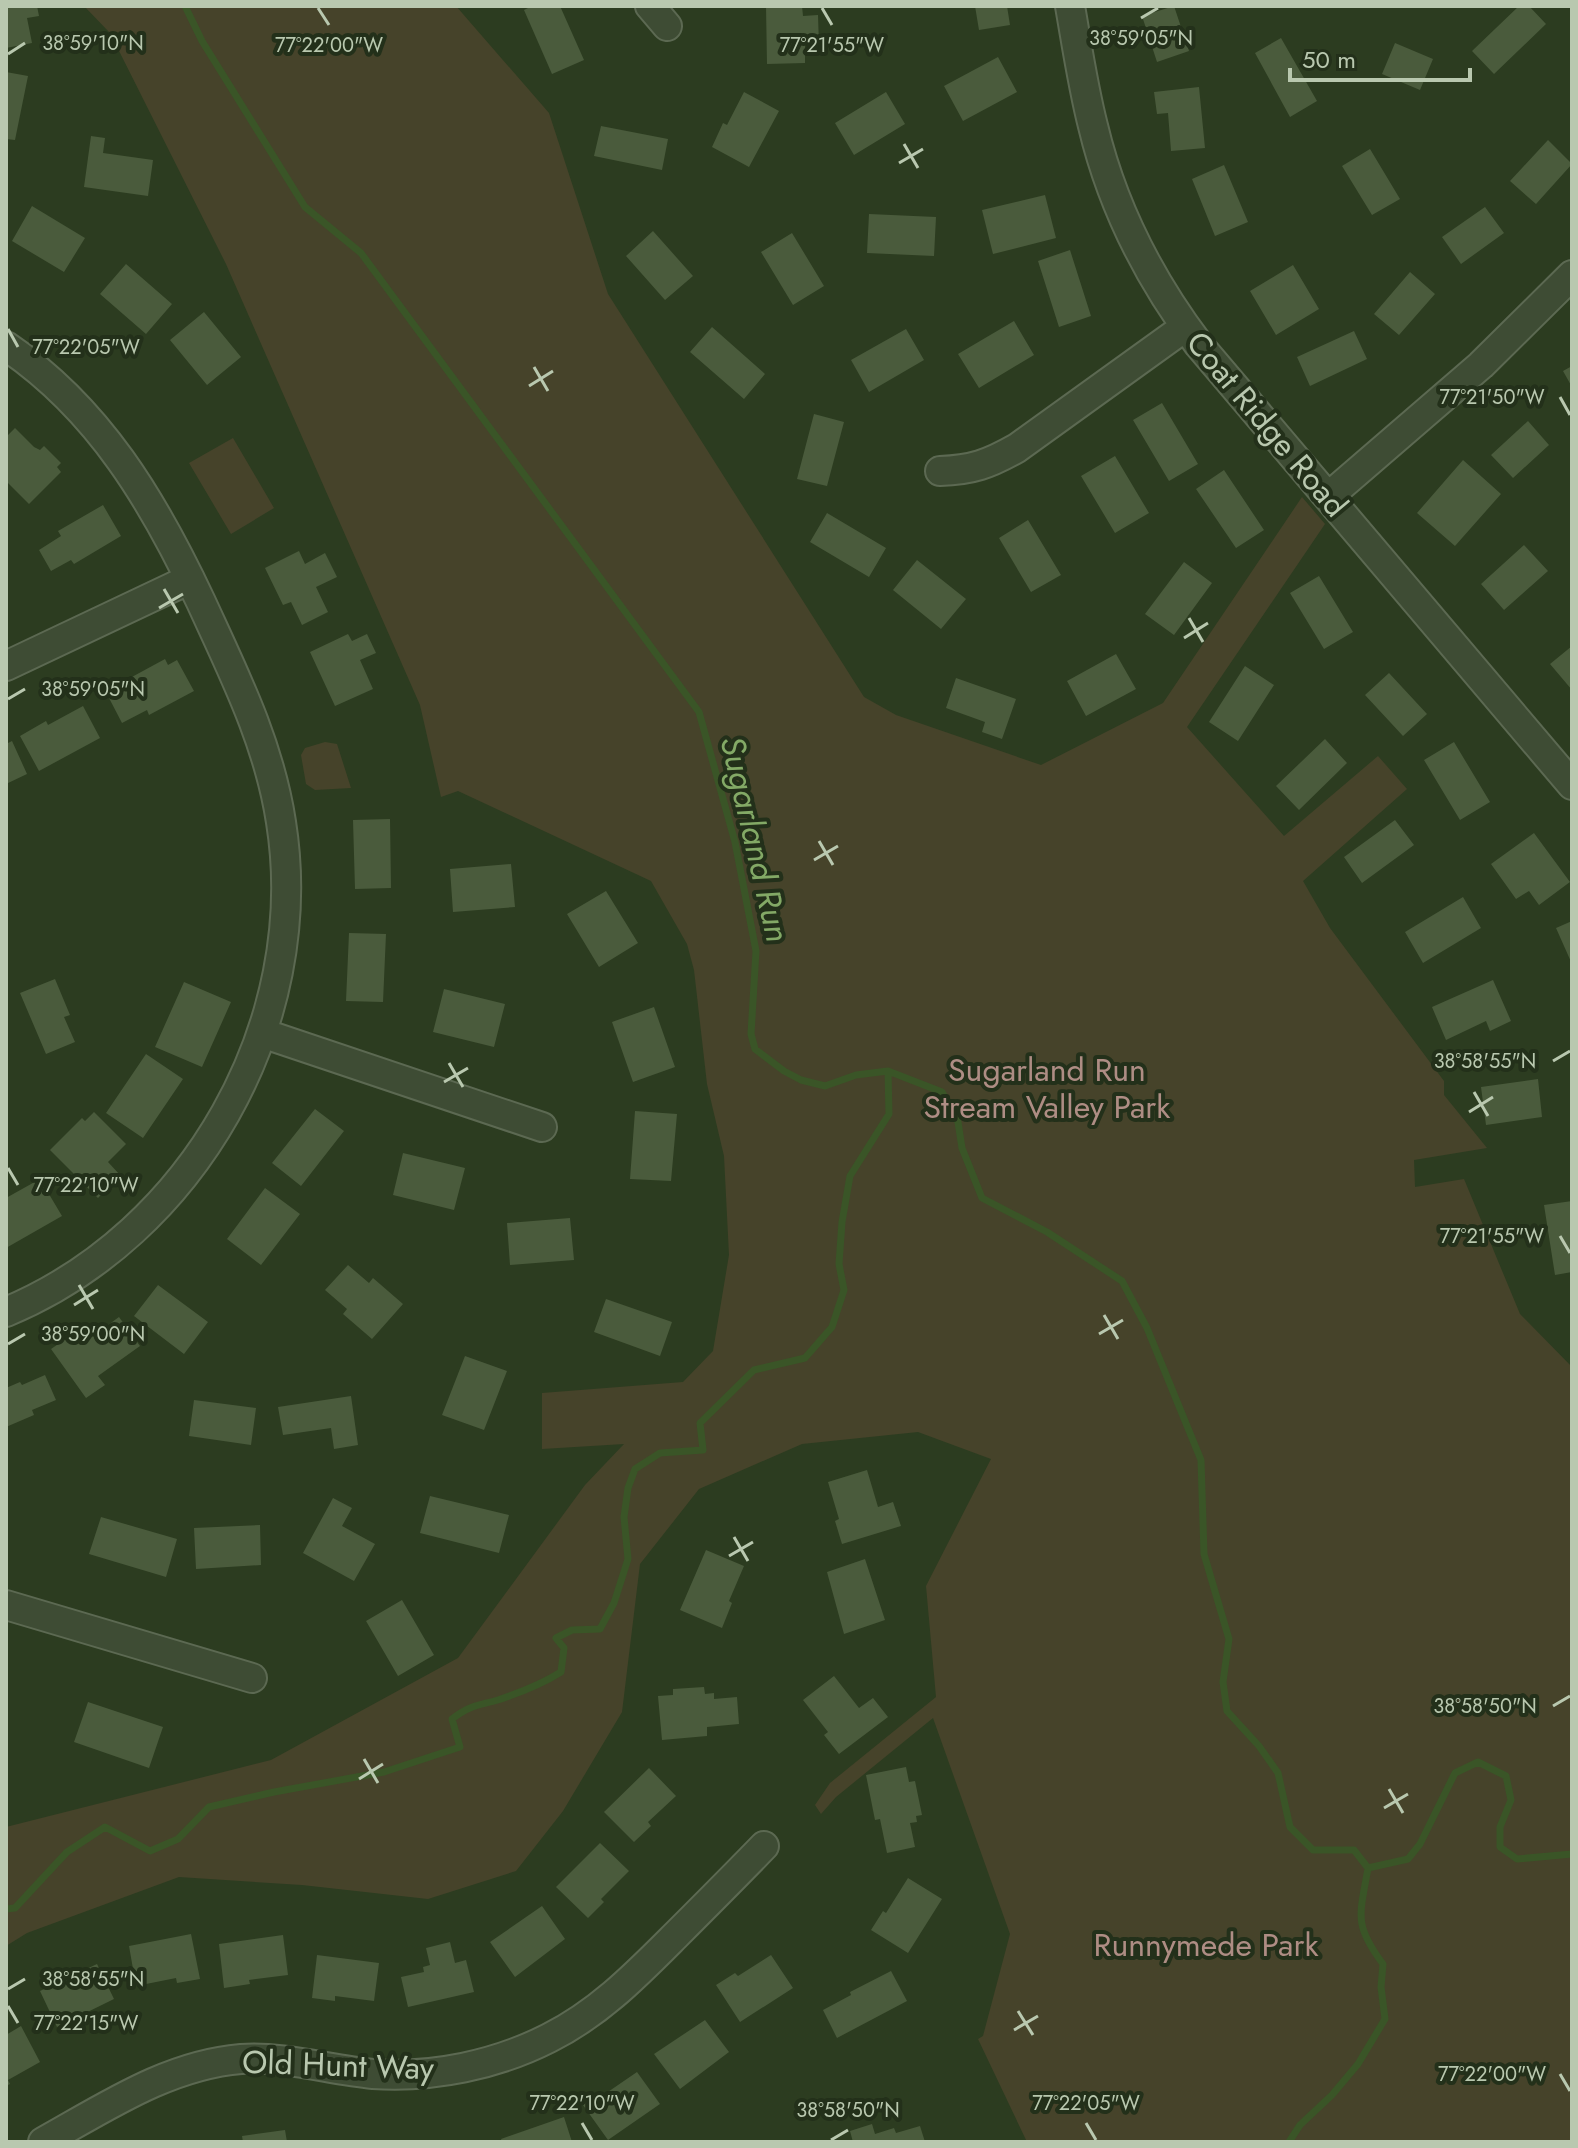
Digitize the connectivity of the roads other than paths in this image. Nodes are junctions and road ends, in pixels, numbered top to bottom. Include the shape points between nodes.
1 (1070, 6) edge
2 (1572, 275) edge
3 (1185, 327) junction
4 (6, 346) edge
5 (940, 471) dead end
6 (1328, 497) junction
7 (190, 579) junction
8 (6, 666) edge
9 (1572, 785) edge
10 (262, 1033) junction
11 (542, 1127) dead end
12 (6, 1312) edge
13 (6, 1605) edge
14 (252, 1678) dead end
15 (764, 1846) dead end
16 (43, 2142) edge

1 - 3 street, Coat Ridge Road via 1108,178 1137,246
2 - 6 street via 1481,365
3 - 5 street via 1017,448 989,464
3 - 6 street, Coat Ridge Road
4 - 7 street via 99,430 148,499
6 - 9 street, Coat Ridge Road
7 - 8 street
7 - 10 street via 257,726 282,825 283,936
10 - 11 street
10 - 12 street via 214,1136 150,1215 64,1283
13 - 14 street
15 - 16 street, Old Hunt Way via 622,1989 549,2039 506,2056 422,2074 375,2074 280,2059 201,2065 164,2077

